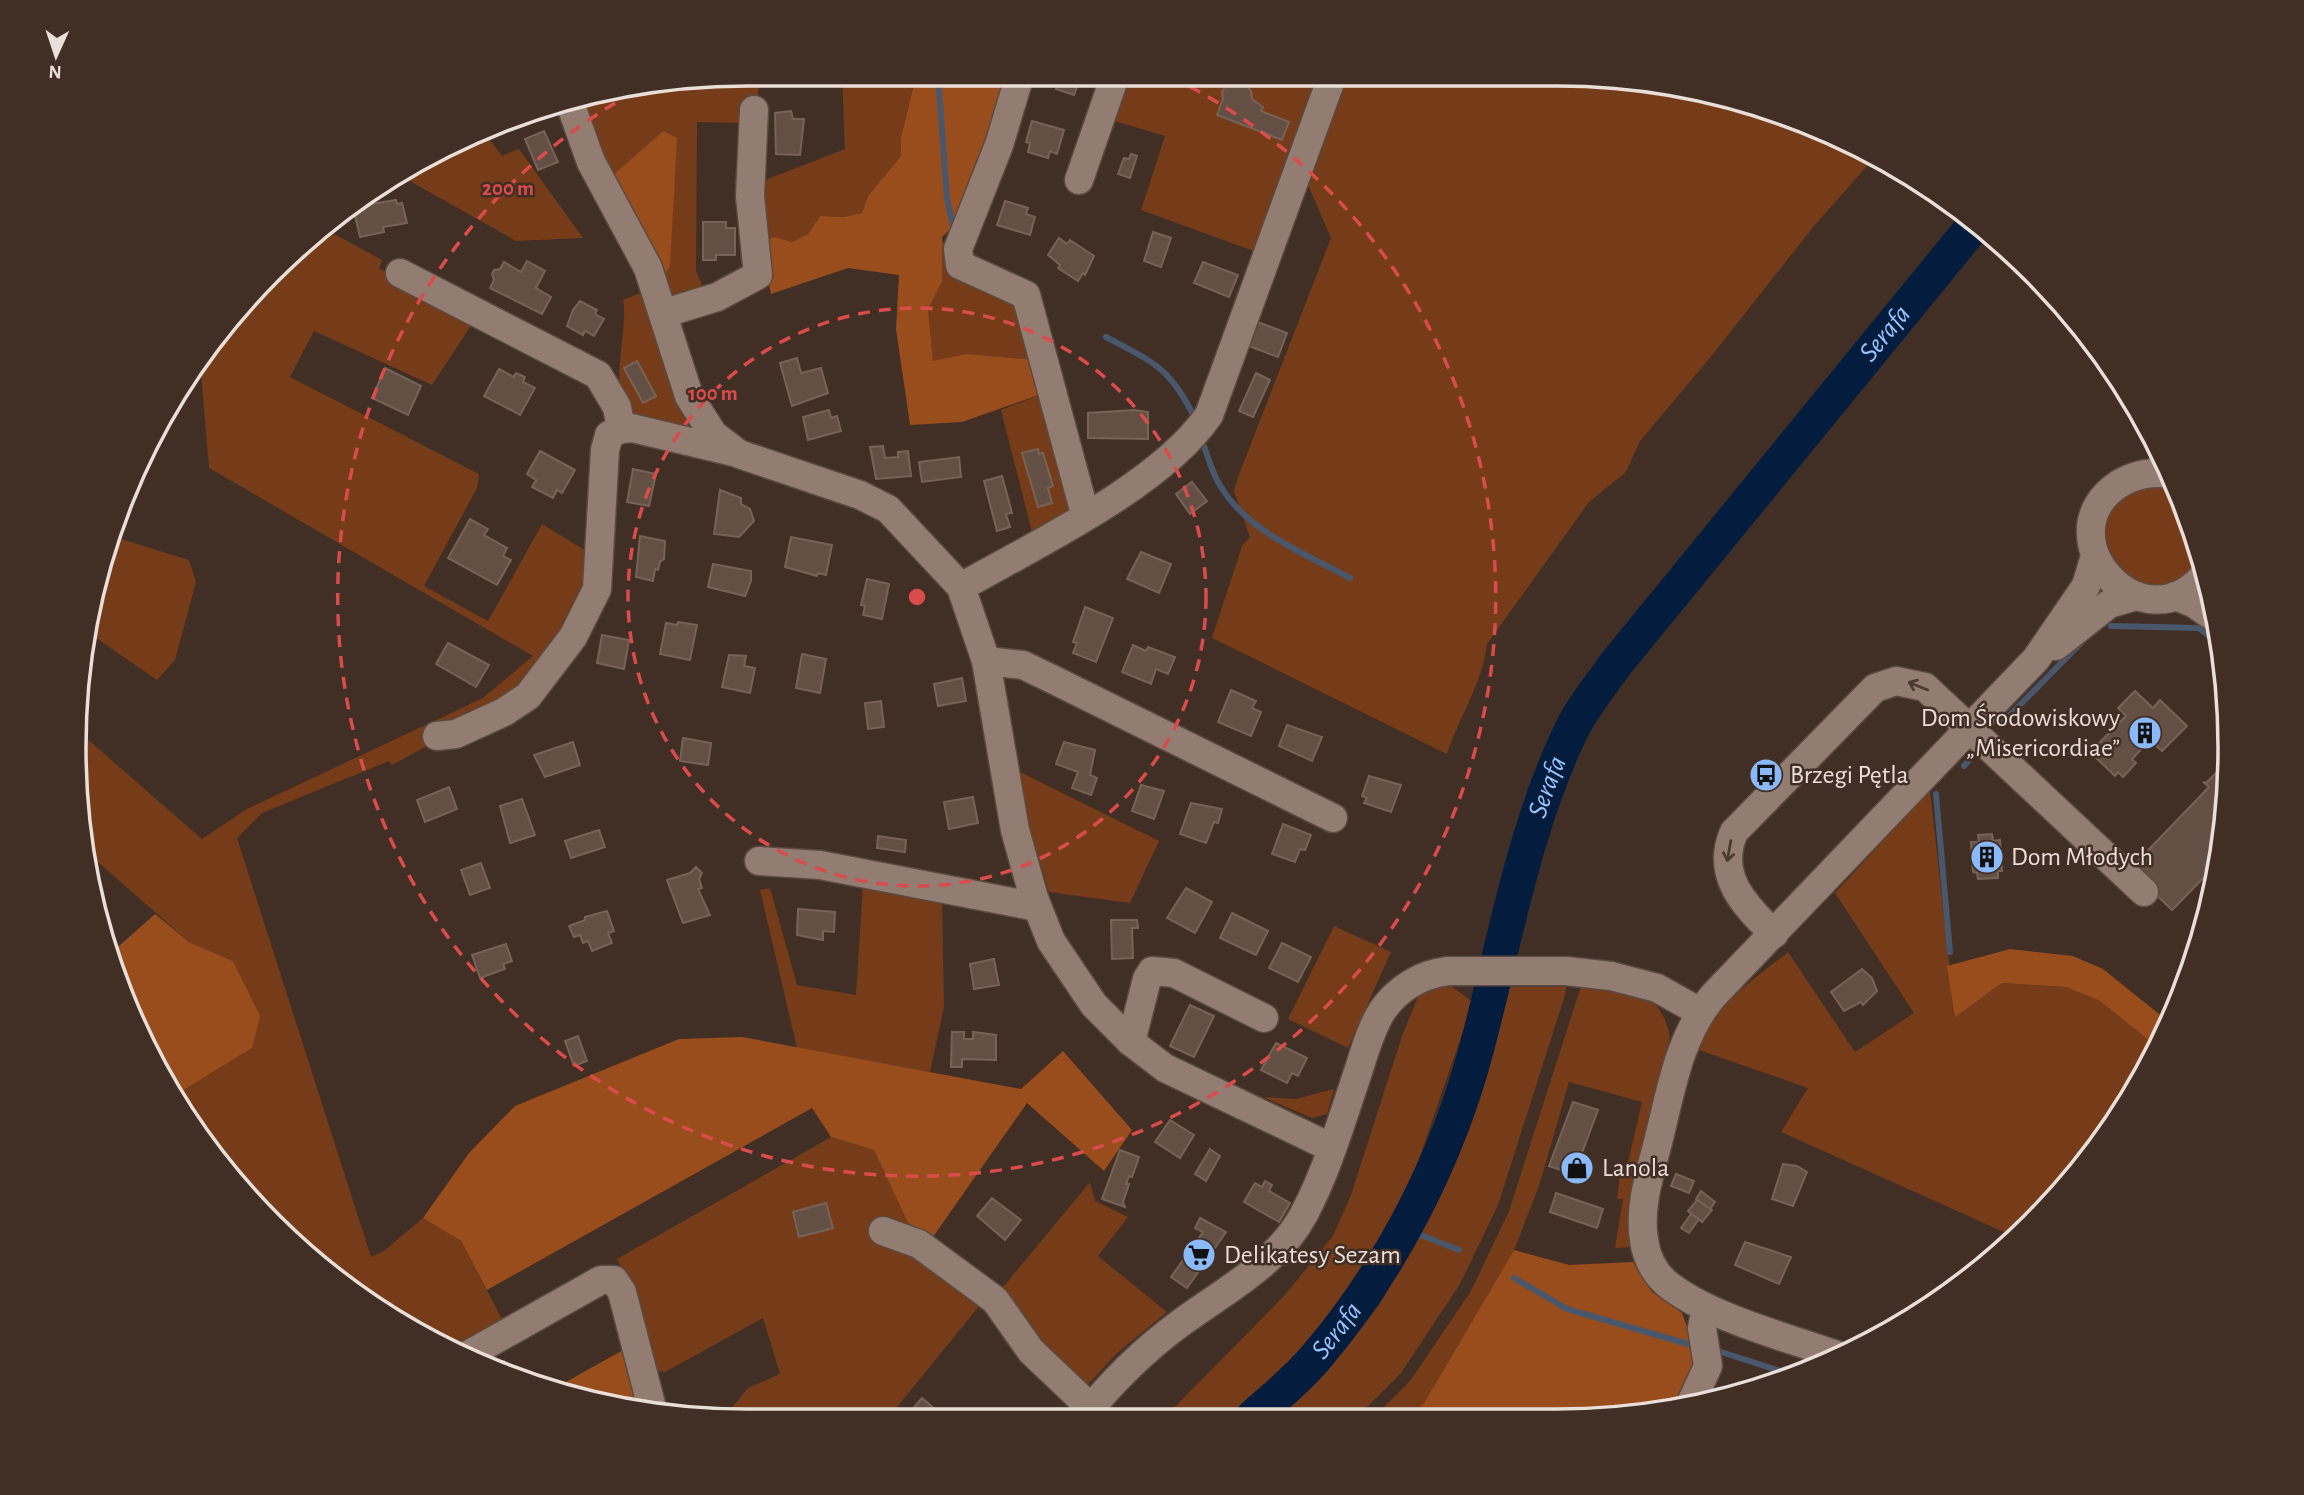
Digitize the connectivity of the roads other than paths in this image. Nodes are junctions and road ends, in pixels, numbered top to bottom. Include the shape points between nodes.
1 (1017, 86) edge
2 (1112, 86) edge
3 (1329, 86) edge
4 (572, 109) edge
5 (754, 110) dead end
6 (1079, 180) dead end
7 (400, 272) dead end
8 (665, 313) junction
9 (621, 429) junction
10 (739, 454) junction
11 (2159, 475) edge
12 (1085, 514) junction
13 (2095, 556) junction
14 (2197, 581) edge
15 (961, 587) junction
16 (2136, 596) junction
17 (2175, 596) junction
18 (2204, 611) edge
19 (2036, 659) junction
20 (986, 661) junction
21 (1971, 727) junction
22 (437, 736) dead end
23 (1333, 818) dead end
24 (759, 861) dead end
25 (2144, 892) dead end
26 (1037, 907) junction
27 (1774, 934) junction
28 (1700, 1012) junction
29 (1264, 1018) dead end
30 (1131, 1042) junction
31 (1332, 1148) junction
32 (883, 1230) dead end
33 (1706, 1308) junction
34 (476, 1351) edge
35 (1826, 1351) edge
36 (1695, 1395) edge
37 (651, 1402) edge
38 (1083, 1409) edge
39 (1091, 1409) edge

1 - 12 street via 958,249 960,265 1026,295
2 - 6 street
3 - 12 street via 1209,415 1193,438 1158,468
4 - 8 street via 591,162 649,268
5 - 8 street via 750,196 758,275 717,297
7 - 9 street via 598,375 617,407
8 - 10 street via 689,396 713,434
9 - 10 street
9 - 22 street via 609,435 605,450 597,589 573,637 528,696 456,734
10 - 15 street via 888,509
11 - 13 street via 2129,478 2105,497 2092,525
12 - 15 street
13 - 16 street via 2111,582
13 - 19 street via 2087,586
14 - 17 street
15 - 20 street
16 - 17 street
16 - 19 street via 2109,604
17 - 18 street
19 - 21 street
20 - 23 street via 1023,666 1052,679
20 - 26 street via 1015,830
21 - 25 street
21 - 27 street
21 -> 27 street via 1926,687 1896,681 1875,688 1734,832 1727,853 1729,877
24 - 26 street via 820,865
26 - 30 street via 1051,942 1094,1005
27 - 28 street
28 - 31 street via 1646,984 1566,971 1448,971 1420,977 1383,1009
28 - 33 street via 1675,1071 1645,1195 1642,1228 1646,1251 1664,1281
29 - 30 street via 1174,973 1152,971
30 - 31 street via 1165,1068
31 - 39 street via 1304,1214 1283,1244 1250,1275 1147,1350
32 - 38 street via 919,1244 995,1300 1031,1351
33 - 35 street
33 - 36 street via 1702,1328 1708,1366
34 - 37 street via 601,1280 614,1280 622,1292

